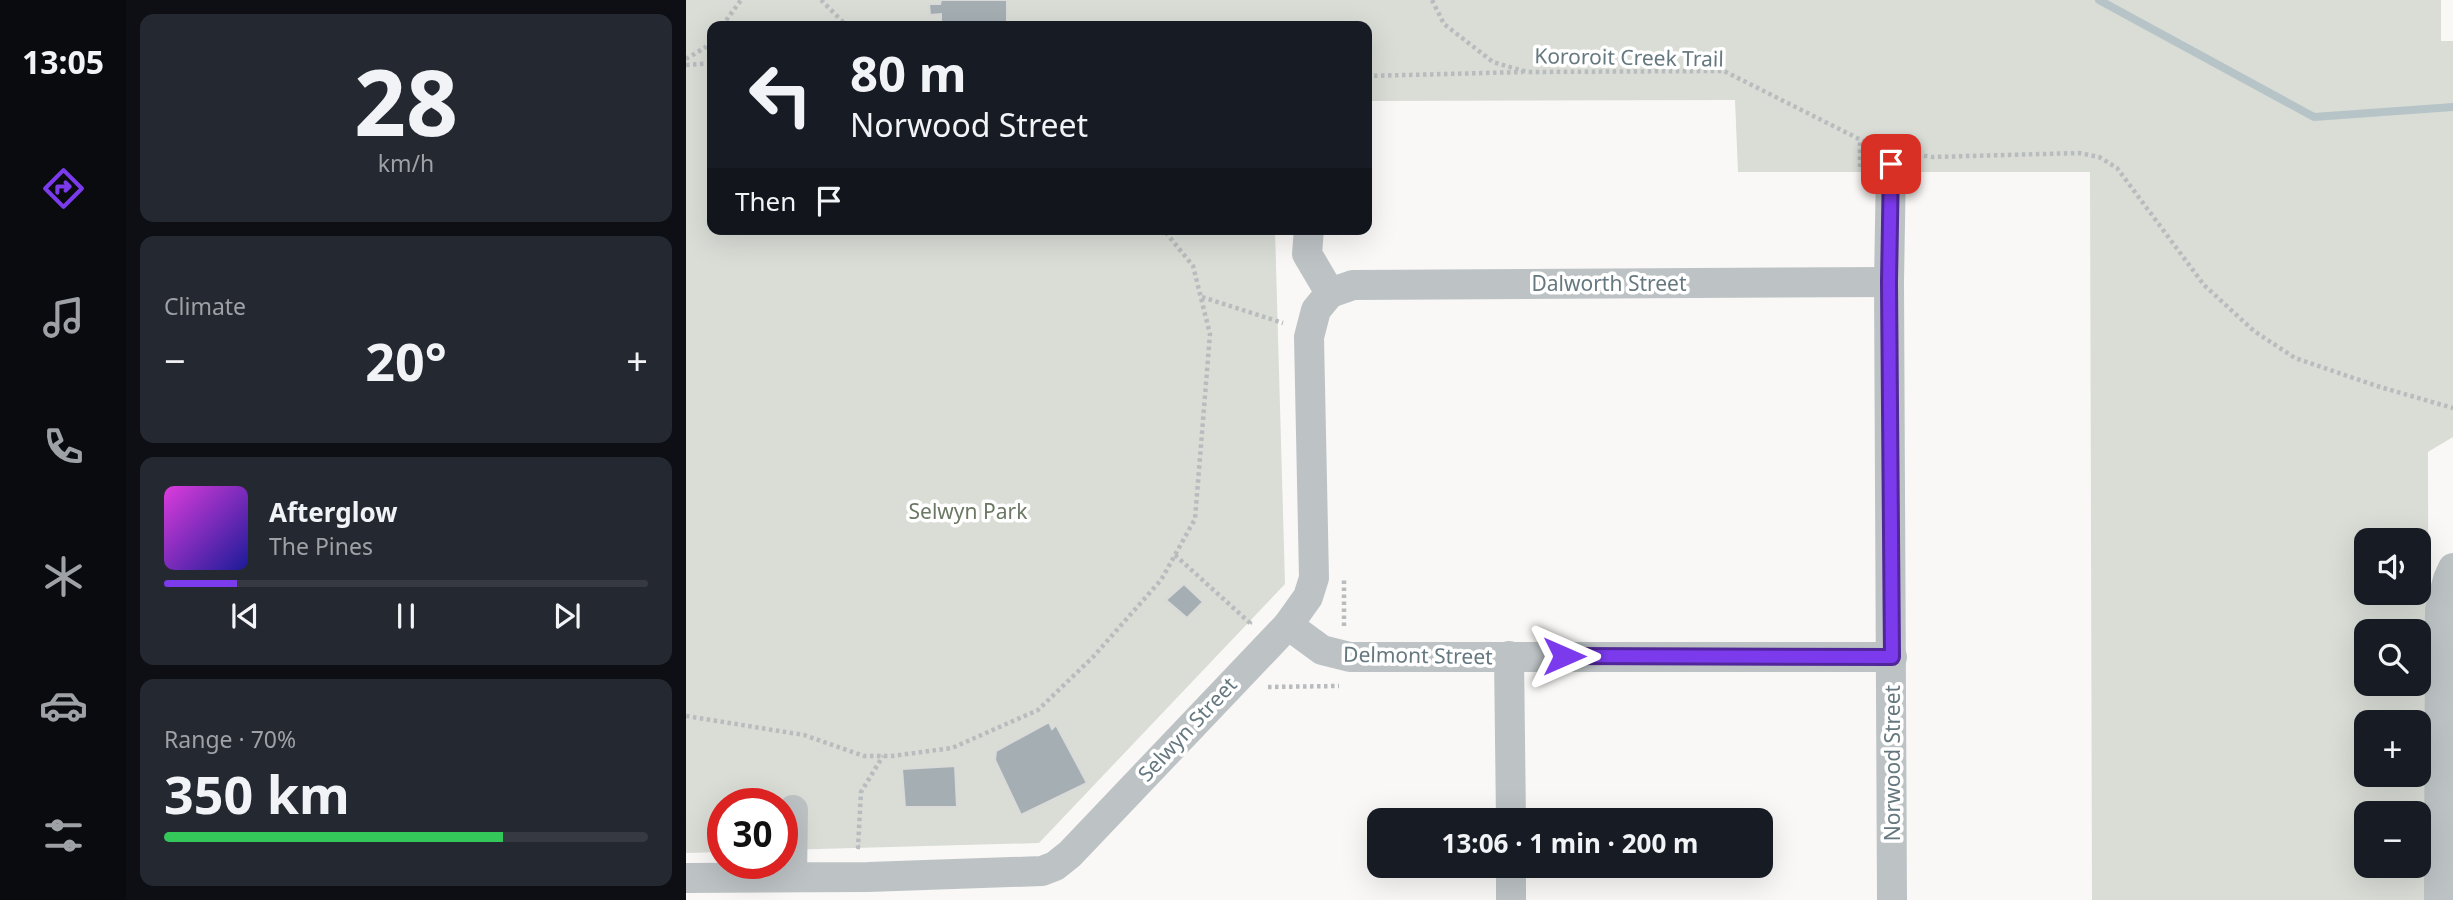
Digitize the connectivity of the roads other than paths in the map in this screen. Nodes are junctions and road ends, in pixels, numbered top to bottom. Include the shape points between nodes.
1 (1894, 156) road end
2 (1309, 235) edge
3 (1889, 282) junction
4 (1330, 293) junction
5 (2451, 578) edge
6 (1288, 625) junction
7 (1509, 656) junction
8 (1892, 657) junction
9 (2446, 755) edge
10 (1511, 808) edge
11 (686, 878) edge
12 (707, 878) edge
13 (798, 878) edge
14 (1511, 878) edge
15 (856, 886) edge
16 (1511, 900) edge
17 (1892, 900) edge
18 (2439, 900) edge

1 - 3 street, Norwood Street
2 - 4 street via 1307,254
3 - 4 street, Dalworth Street via 1353,285
3 - 8 street, Norwood Street
4 - 6 street, Selwyn Street via 1316,310 1309,337 1314,578 1308,597
5 - 9 street via 2440,610
6 - 7 street, Delmont Street via 1322,650 1350,657
6 - 15 street, Selwyn Street via 1055,866 1042,871
7 - 8 street, Delmont Street
7 - 10 street
8 - 17 street, Norwood Street
9 - 18 street
11 - 12 street, Selwyn Street
13 - 15 street, Selwyn Street
14 - 16 street

